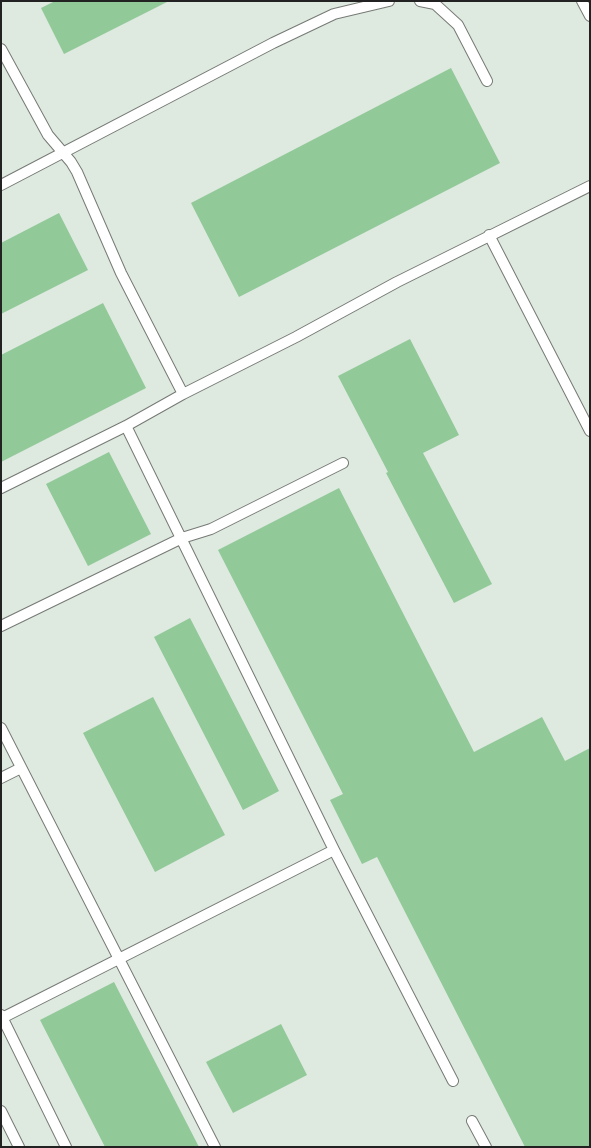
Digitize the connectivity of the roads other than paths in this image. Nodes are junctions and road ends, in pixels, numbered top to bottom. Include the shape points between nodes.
1 (389, 1) edge
2 (420, 1) edge
3 (582, 1) edge
4 (590, 16) edge
5 (1, 49) edge
6 (487, 81) dead end
7 (62, 152) junction
8 (1, 184) edge
9 (590, 186) edge
10 (490, 235) junction
11 (183, 394) junction
12 (126, 426) junction
13 (590, 431) edge
14 (343, 463) dead end
15 (1, 488) edge
16 (182, 538) junction
17 (1, 626) edge
18 (1, 728) edge
19 (21, 768) junction
20 (1, 778) edge
21 (334, 850) junction
22 (118, 959) junction
23 (2, 1016) edge
24 (453, 1081) dead end
25 (1, 1111) edge
26 (472, 1121) dead end
27 (19, 1147) edge
28 (66, 1147) edge
29 (215, 1147) edge
30 (486, 1147) edge

1 - 7 lane via 334,14
2 - 6 lane via 435,4 458,25
3 - 4 lane
5 - 7 lane via 48,136
7 - 8 lane
7 - 11 lane via 77,172 120,273
9 - 10 lane
10 - 11 lane
10 - 13 lane
11 - 12 lane
12 - 15 lane
12 - 16 lane
14 - 16 lane via 211,529
16 - 17 lane
16 - 21 lane
18 - 19 lane
19 - 20 lane
19 - 22 lane
21 - 22 lane
21 - 24 lane
22 - 23 lane
22 - 29 lane
23 - 28 lane
25 - 27 lane
26 - 30 lane

